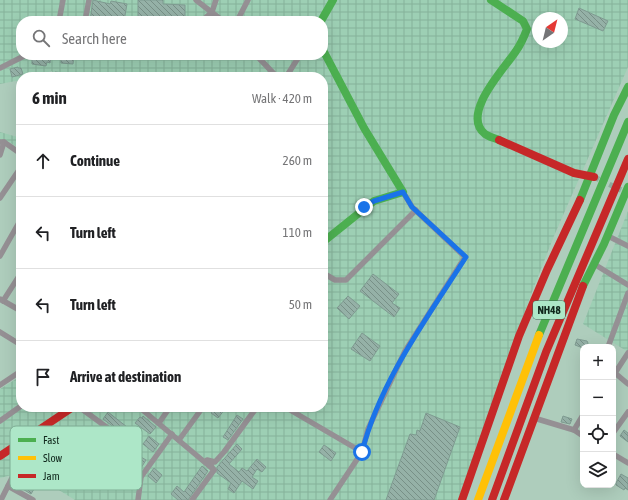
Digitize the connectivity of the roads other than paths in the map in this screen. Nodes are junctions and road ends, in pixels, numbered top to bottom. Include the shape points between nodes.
1 (63, 0) edge
2 (90, 0) edge
3 (196, 0) edge
4 (216, 0) edge
5 (248, 0) edge
6 (334, 0) edge
7 (491, 0) edge
8 (212, 12) junction
9 (60, 16) edge
10 (86, 16) edge
11 (208, 16) edge
12 (217, 16) edge
13 (240, 16) edge
14 (324, 16) edge
15 (16, 60) edge
16 (261, 60) edge
17 (297, 60) edge
18 (328, 60) edge
19 (0, 68) edge
20 (272, 72) edge
21 (289, 72) edge
22 (628, 87) edge
23 (628, 122) edge
24 (2, 142) edge
25 (16, 151) edge
26 (0, 155) edge
27 (628, 159) edge
28 (16, 174) edge
29 (592, 177) junction
30 (625, 190) edge
31 (403, 192) junction
32 (0, 198) edge
33 (625, 206) edge
34 (416, 210) junction
35 (16, 228) edge
36 (608, 236) junction
37 (328, 238) edge
38 (628, 246) edge
39 (0, 256) edge
40 (594, 264) junction
41 (328, 276) edge
42 (16, 280) edge
43 (628, 285) edge
44 (628, 293) edge
45 (1, 300) edge
46 (16, 308) edge
47 (0, 332) edge
48 (16, 342) edge
49 (609, 344) edge
50 (628, 353) edge
51 (616, 372) edge
52 (16, 374) edge
53 (616, 376) edge
54 (628, 384) edge
55 (0, 385) edge
56 (16, 410) edge
57 (67, 412) edge
58 (82, 412) edge
59 (145, 412) edge
60 (167, 412) edge
61 (199, 412) edge
62 (253, 412) edge
63 (294, 412) edge
64 (628, 412) edge
65 (582, 416) edge
66 (534, 418) junction
67 (0, 421) edge
68 (159, 423) junction
69 (46, 426) edge
70 (103, 426) edge
71 (616, 429) edge
72 (574, 430) junction
73 (172, 434) junction
74 (580, 434) edge
75 (179, 440) junction
76 (10, 450) edge
77 (362, 452) junction
78 (0, 456) edge
79 (616, 456) edge
80 (628, 462) edge
81 (214, 470) junction
82 (142, 476) edge
83 (10, 482) edge
84 (8, 486) joint
85 (15, 490) edge
86 (139, 490) edge
87 (1, 500) edge
88 (33, 500) edge
89 (138, 500) edge
90 (192, 500) edge
91 (330, 500) edge
92 (462, 500) edge
93 (478, 500) edge
94 (492, 500) edge
95 (504, 500) edge

1 - 9 street
2 - 10 street
3 - 8 street
4 - 8 street
5 - 13 street
6 - 14 main road
7 - 29 main road via 524,21 527,29 524,39 478,108 478,122 485,134 535,157
8 - 11 street
8 - 12 street
15 - 19 street
16 - 20 street
17 - 21 street
18 - 31 main road via 364,128
22 - 29 main road
23 - 93 main road, NH48 via 534,346
24 - 25 street
24 - 26 street
27 - 94 main road, NH48 via 546,352
28 - 32 street
29 - 92 main road via 547,270 519,336
30 - 33 main road
31 - 34 street
31 - 37 main road via 374,201
33 - 36 main road
34 - 41 street via 346,280 335,280
34 - 77 street via 466,257 405,351 368,428
35 - 39 street
36 - 38 street
36 - 40 main road
40 - 43 street
40 - 66 main road via 578,297
42 - 45 street
44 - 49 street
45 - 46 street
47 - 48 street
50 - 51 street
52 - 55 street
53 - 54 street
56 - 67 street
57 - 69 main road
58 - 70 street
59 - 68 street
60 - 68 street
61 - 75 street
62 - 81 street via 215,462 207,460
63 - 77 street
64 - 71 street
65 - 72 street
66 - 72 street
66 - 95 main road
68 - 73 street
72 - 74 street
73 - 75 street
73 - 82 street
75 - 81 street
76 - 78 main road
77 - 91 street
79 - 80 street
81 - 90 street
83 - 84 street
84 - 87 street
85 - 88 street
86 - 89 street

